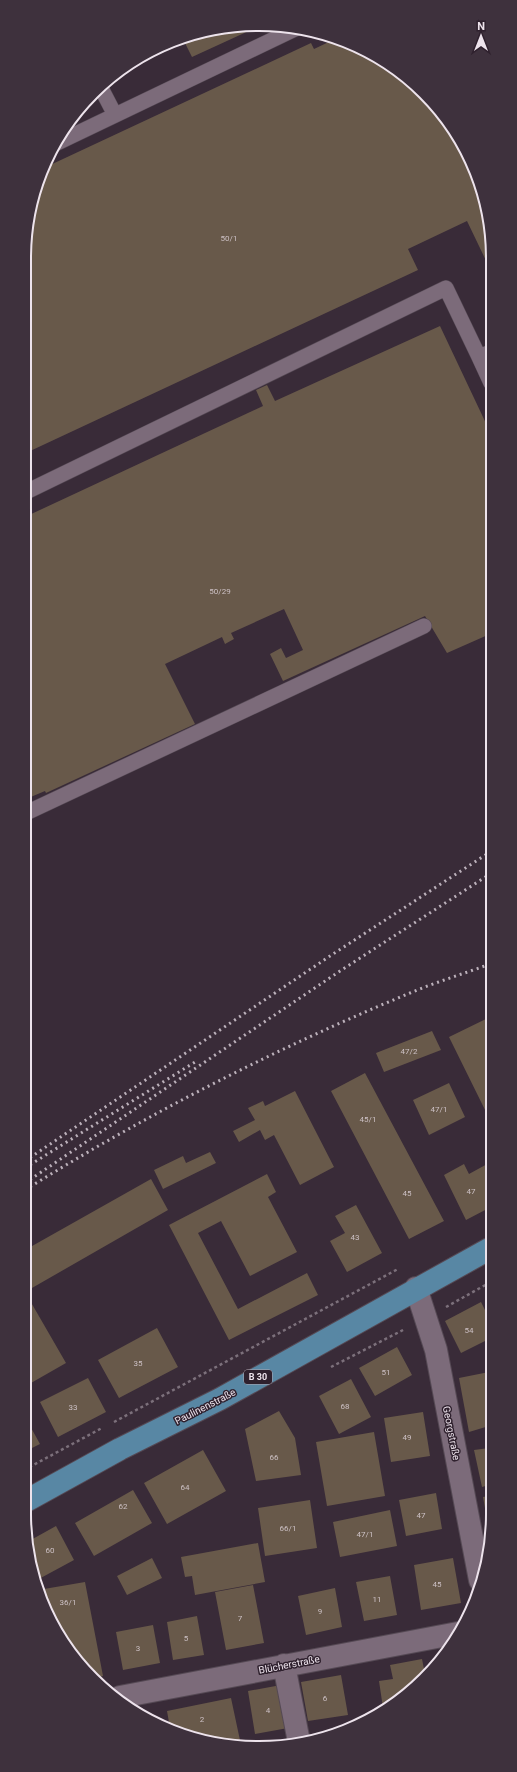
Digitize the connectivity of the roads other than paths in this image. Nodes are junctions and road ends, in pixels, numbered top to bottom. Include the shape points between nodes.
1 (287, 33) edge
2 (103, 92) edge
3 (115, 115) junction
4 (64, 139) edge
5 (485, 354) edge
6 (31, 490) edge
7 (424, 626) dead end
8 (31, 812) edge
9 (486, 1251) edge
10 (416, 1288) junction
11 (31, 1498) edge
12 (478, 1571) edge
13 (452, 1634) edge
14 (284, 1665) junction
15 (123, 1696) edge
16 (297, 1738) edge

1 - 3 lane
2 - 3 lane
3 - 4 lane
5 - 6 lane via 446,288
7 - 8 lane
9 - 10 main road, Paulinenstraße / B 30
10 - 11 main road, Paulinenstraße / B 30 via 220,1399 120,1449
10 - 12 street, Georgstraße via 436,1350
13 - 14 street, Blücherstraße
14 - 15 street, Blücherstraße
14 - 16 street

